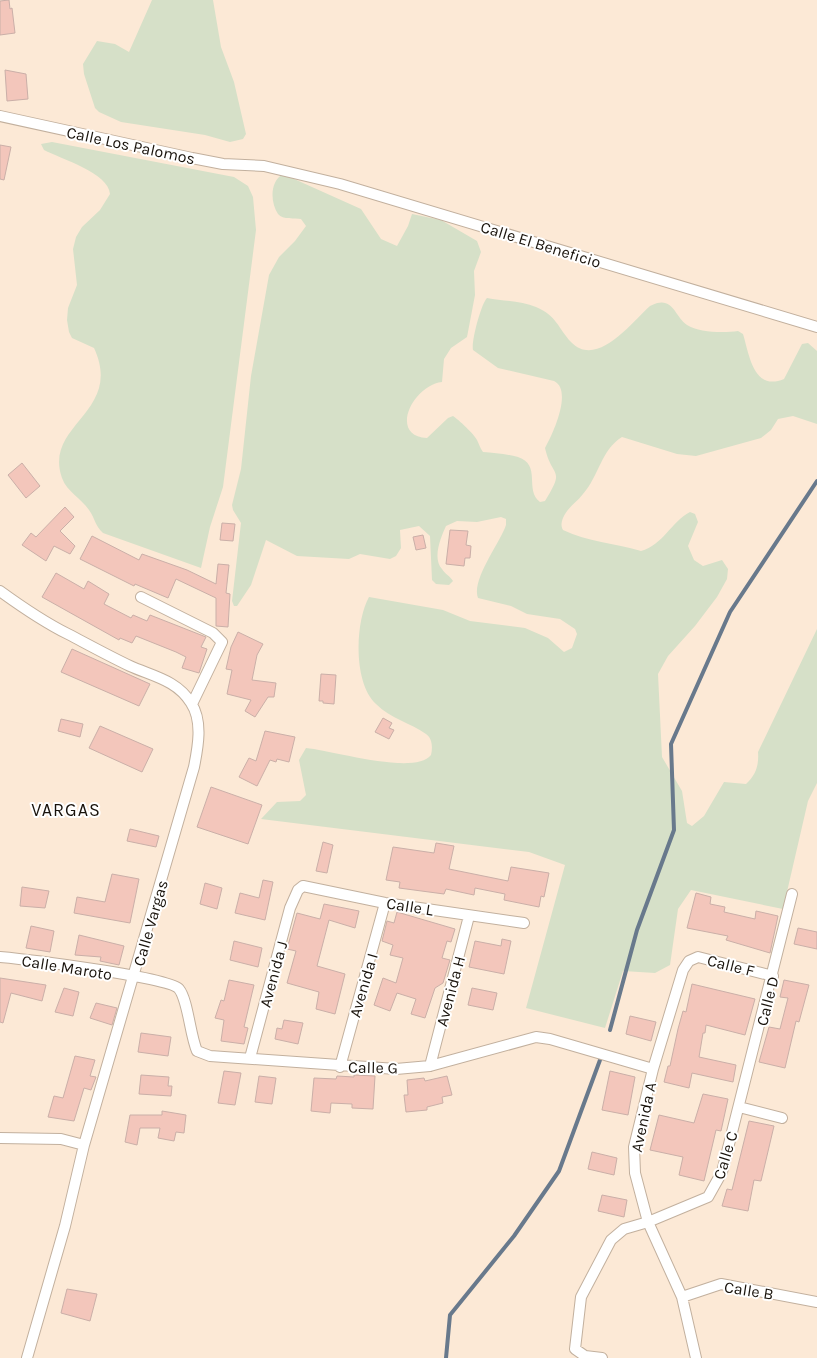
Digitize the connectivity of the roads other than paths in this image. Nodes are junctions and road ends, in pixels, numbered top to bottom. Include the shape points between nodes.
1 (0, 116) edge
2 (264, 166) joint
3 (817, 327) edge
4 (0, 592) edge
5 (140, 596) dead end
6 (192, 704) junction
7 (298, 890) joint
8 (792, 894) dead end
9 (385, 903) junction
10 (469, 916) junction
11 (524, 923) dead end
12 (0, 957) edge
13 (689, 961) joint
14 (773, 976) junction
15 (134, 977) junction
16 (250, 1058) junction
17 (340, 1066) junction
18 (430, 1066) junction
19 (653, 1069) junction
20 (739, 1106) junction
21 (782, 1118) dead end
22 (0, 1138) edge
23 (84, 1145) junction
24 (648, 1222) junction
25 (682, 1297) junction
26 (817, 1302) edge
27 (27, 1358) edge
28 (602, 1358) edge
29 (696, 1358) edge

1 - 2 street, Calle Los Palomos via 223,164
2 - 3 street, Calle El Beneficio via 340,184
4 - 6 street, Calle Vargas via 66,633 132,667 168,681
5 - 6 street via 212,633 222,642
6 - 15 street, Calle Vargas via 198,727 194,767
7 - 9 street, Calle L via 311,886
7 - 16 street, Avenida J via 290,908
8 - 14 street, Calle D
9 - 10 street, Calle L
9 - 17 street, Avenida I
10 - 11 street, Calle L
10 - 18 street, Avenida H
12 - 15 street, Calle Maroto
13 - 14 street, Calle F via 698,957
13 - 19 street, Avenida A
14 - 20 street, Calle D
15 - 16 street, Calle G via 161,980 178,988 197,1051 210,1056
15 - 23 street, Calle Vargas
16 - 17 street, Calle G
17 - 18 street, Calle G via 396,1069
18 - 19 street, Calle G via 536,1037
19 - 24 street, Avenida A via 634,1147 635,1173
20 - 21 street
20 - 24 street, Calle C via 722,1172 708,1197
22 - 23 street via 61,1140
23 - 27 street, Calle Vargas via 65,1226
24 - 25 street, Avenida A
24 - 28 street, Calle C via 624,1229 611,1240 581,1297 575,1349 580,1354
25 - 26 street, Calle B via 721,1284
25 - 29 street, Avenida A

